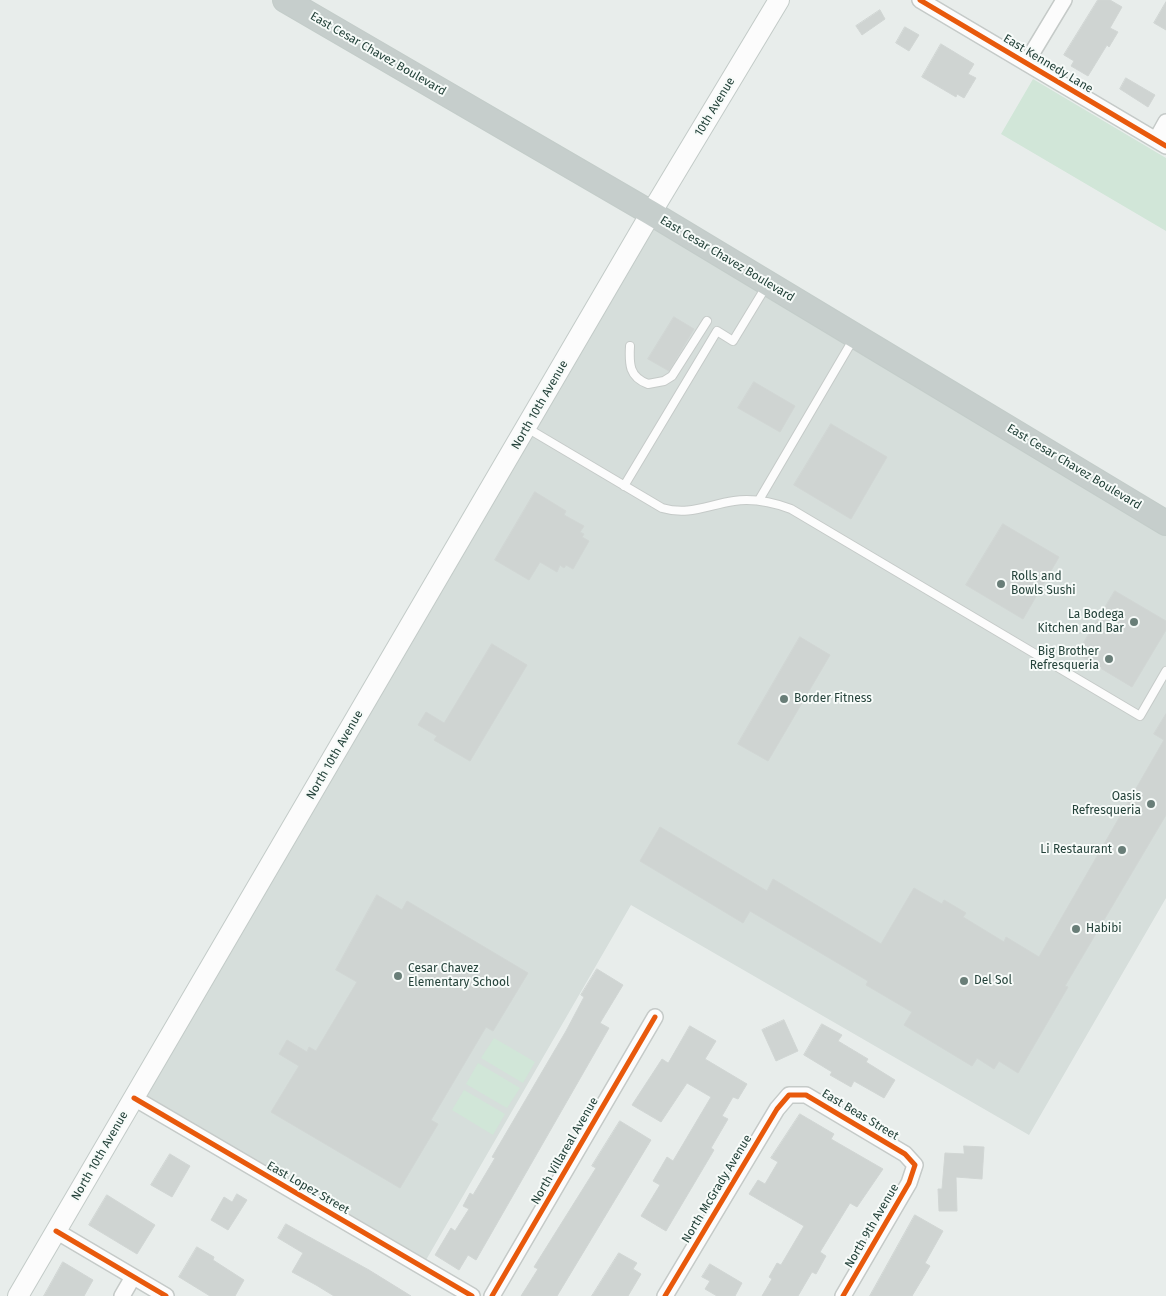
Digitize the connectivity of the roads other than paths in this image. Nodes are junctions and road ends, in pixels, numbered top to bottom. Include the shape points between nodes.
1 (284, 0) edge
2 (779, 0) edge
3 (920, 0) edge
4 (1064, 0) edge
5 (1026, 62) junction
6 (1166, 122) edge
7 (1161, 143) edge
8 (651, 213) junction
9 (768, 284) junction
10 (707, 321) dead end
11 (855, 336) junction
12 (630, 346) dead end
13 (527, 428) junction
14 (624, 486) junction
15 (759, 500) junction
16 (1166, 523) edge
17 (1166, 671) edge
18 (655, 1017) dead end
19 (789, 1095) joint
20 (134, 1098) junction
21 (915, 1166) joint
22 (56, 1231) junction
23 (133, 1276) junction
24 (18, 1296) edge
25 (122, 1296) edge
26 (166, 1296) edge
27 (472, 1296) edge
28 (492, 1296) edge
29 (665, 1296) edge
30 (843, 1296) edge

1 - 8 highway, East Cesar Chavez Boulevard
2 - 8 main road, 10th Avenue
3 - 5 street, East Kennedy Lane
4 - 5 street
5 - 7 street, East Kennedy Lane
6 - 7 street
8 - 9 highway, East Cesar Chavez Boulevard
8 - 13 main road, North 10th Avenue
9 - 11 highway, East Cesar Chavez Boulevard
9 - 14 lane via 734,341 716,331
10 - 12 lane via 672,376 664,381 648,384 635,377 629,362
11 - 15 lane
11 - 16 highway, East Cesar Chavez Boulevard
13 - 14 lane
13 - 20 main road, North 10th Avenue
14 - 15 lane via 662,508 678,512 734,501
15 - 17 lane via 791,508 1140,716
18 - 28 street, North Villareal Avenue
19 - 21 street, East Beas Street via 806,1095 905,1154
19 - 29 street, North McGrady Avenue via 777,1109
20 - 22 main road, North 10th Avenue
20 - 27 street, East Lopez Street
21 - 30 street, North 9th Avenue via 909,1183
22 - 23 street
22 - 24 main road, North 10th Avenue
23 - 25 street
23 - 26 street

